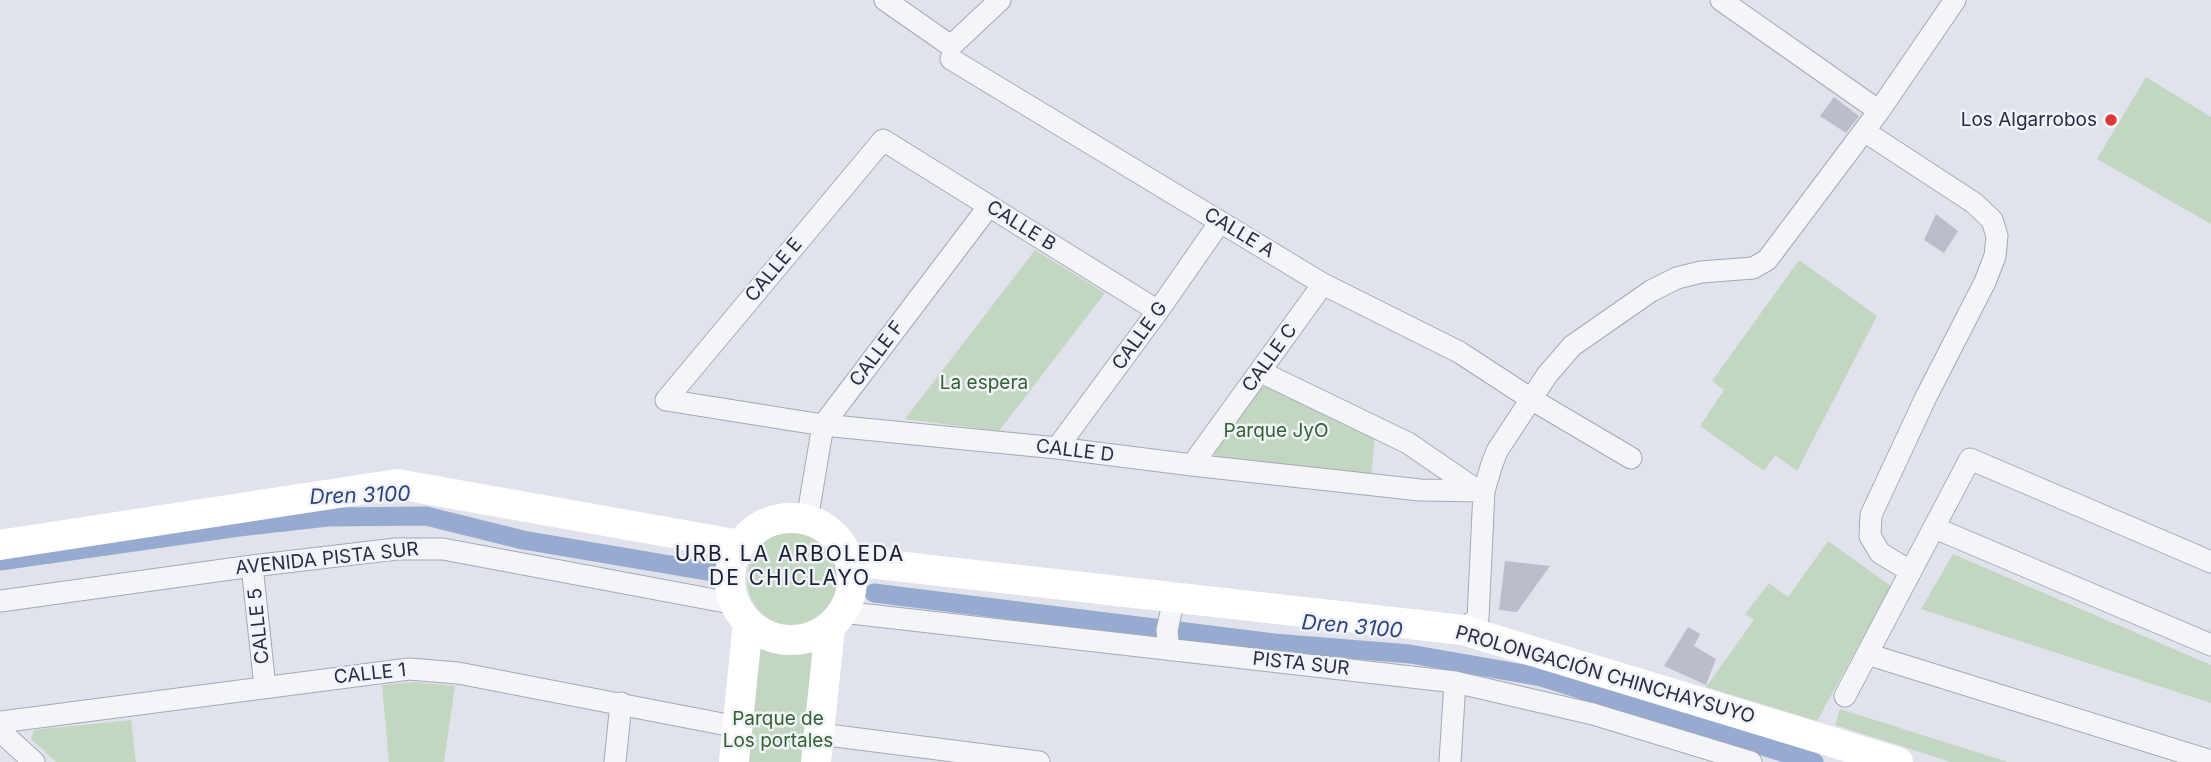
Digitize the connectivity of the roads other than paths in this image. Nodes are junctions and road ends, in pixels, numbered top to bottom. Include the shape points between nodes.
1 (885, 0) edge
2 (1000, 0) edge
3 (1721, 0) edge
4 (1955, 0) edge
5 (1748, 8) edge
6 (951, 59) dead end
7 (1879, 111) junction
8 (1864, 131) junction
9 (883, 141) joint
10 (989, 206) junction
11 (1220, 222) junction
12 (1323, 284) junction
13 (1158, 311) junction
14 (1261, 372) junction
15 (1531, 399) junction
16 (666, 400) joint
17 (823, 425) junction
18 (1057, 448) junction
19 (1433, 458) junction
20 (1631, 458) dead end
21 (1192, 465) junction
22 (1420, 490) junction
23 (1481, 491) junction
24 (807, 520) junction
25 (1935, 528) junction
26 (0, 545) edge
27 (740, 545) junction
28 (848, 557) junction
29 (2211, 562) edge
30 (252, 566) junction
31 (1910, 571) junction
32 (0, 601) edge
33 (1175, 603) junction
34 (742, 613) junction
35 (836, 619) junction
36 (1463, 630) junction
37 (2211, 645) edge
38 (1170, 646) junction
39 (1867, 654) junction
40 (1455, 682) junction
41 (265, 687) junction
42 (1845, 696) dead end
43 (621, 703) junction
44 (0, 723) edge
45 (738, 727) junction
46 (0, 731) edge
47 (818, 748) edge
48 (930, 755) edge
49 (2211, 761) edge
50 (34, 762) edge
51 (615, 762) edge
52 (734, 762) edge
53 (1040, 762) edge
54 (1450, 762) edge
55 (1751, 762) edge
56 (1898, 762) edge

1 - 2 street via 951,46
3 - 5 street
4 - 7 street
5 - 7 street
6 - 11 street, CALLE A
7 - 8 street
8 - 15 street via 1767,260 1753,268 1677,278 1651,291 1572,346
8 - 31 street via 1974,203 1992,220 1997,236 1985,282 1871,515 1870,536 1880,552
9 - 10 street, CALLE B
9 - 16 street, CALLE E
10 - 13 street, CALLE B
10 - 17 street, CALLE F
11 - 12 street, CALLE A
11 - 13 street, CALLE G
12 - 14 street, CALLE C
12 - 15 street, CALLE A via 1459,352
13 - 18 street, CALLE G
14 - 19 street
14 - 21 street, CALLE C
15 - 20 street, CALLE A
15 - 23 street via 1497,452
16 - 17 street, CALLE D
17 - 18 street, CALLE D
17 - 24 street, CALLE F
18 - 21 street, CALLE D
19 - 22 street
19 - 23 street
21 - 22 street, CALLE D
22 - 23 street, CALLE D
23 - 36 street via 1478,618
24 - 27 street via 769,522
24 - 28 street via 824,528
25 - 29 street via 1970,459
25 - 31 street
25 - 37 street
26 - 27 street via 397,484
27 - 34 street via 730,585
28 - 33 street, PROLONGACIÓN CHINCHAYSUYO
28 - 35 street via 850,595
30 - 32 street, AVENIDA PISTA SUR
30 - 34 street, AVENIDA PISTA SUR via 396,549 443,549
30 - 41 street, CALLE 5
31 - 39 street
33 - 36 street, PROLONGACIÓN CHINCHAYSUYO
33 - 38 street via 1168,619
34 - 35 street via 762,633 779,639 815,636
34 - 45 street
35 - 38 street, PISTA SUR
35 - 47 street
36 - 56 street, PROLONGACIÓN CHINCHAYSUYO
38 - 40 street, PISTA SUR
39 - 42 street
39 - 49 street
40 - 54 street
40 - 55 street, PISTA SUR via 1593,714
41 - 43 street, CALLE 1 via 432,670
41 - 44 street, CALLE 1
43 - 45 street, CALLE 1
43 - 51 street
45 - 52 street
46 - 50 street
47 - 48 street
48 - 53 street

